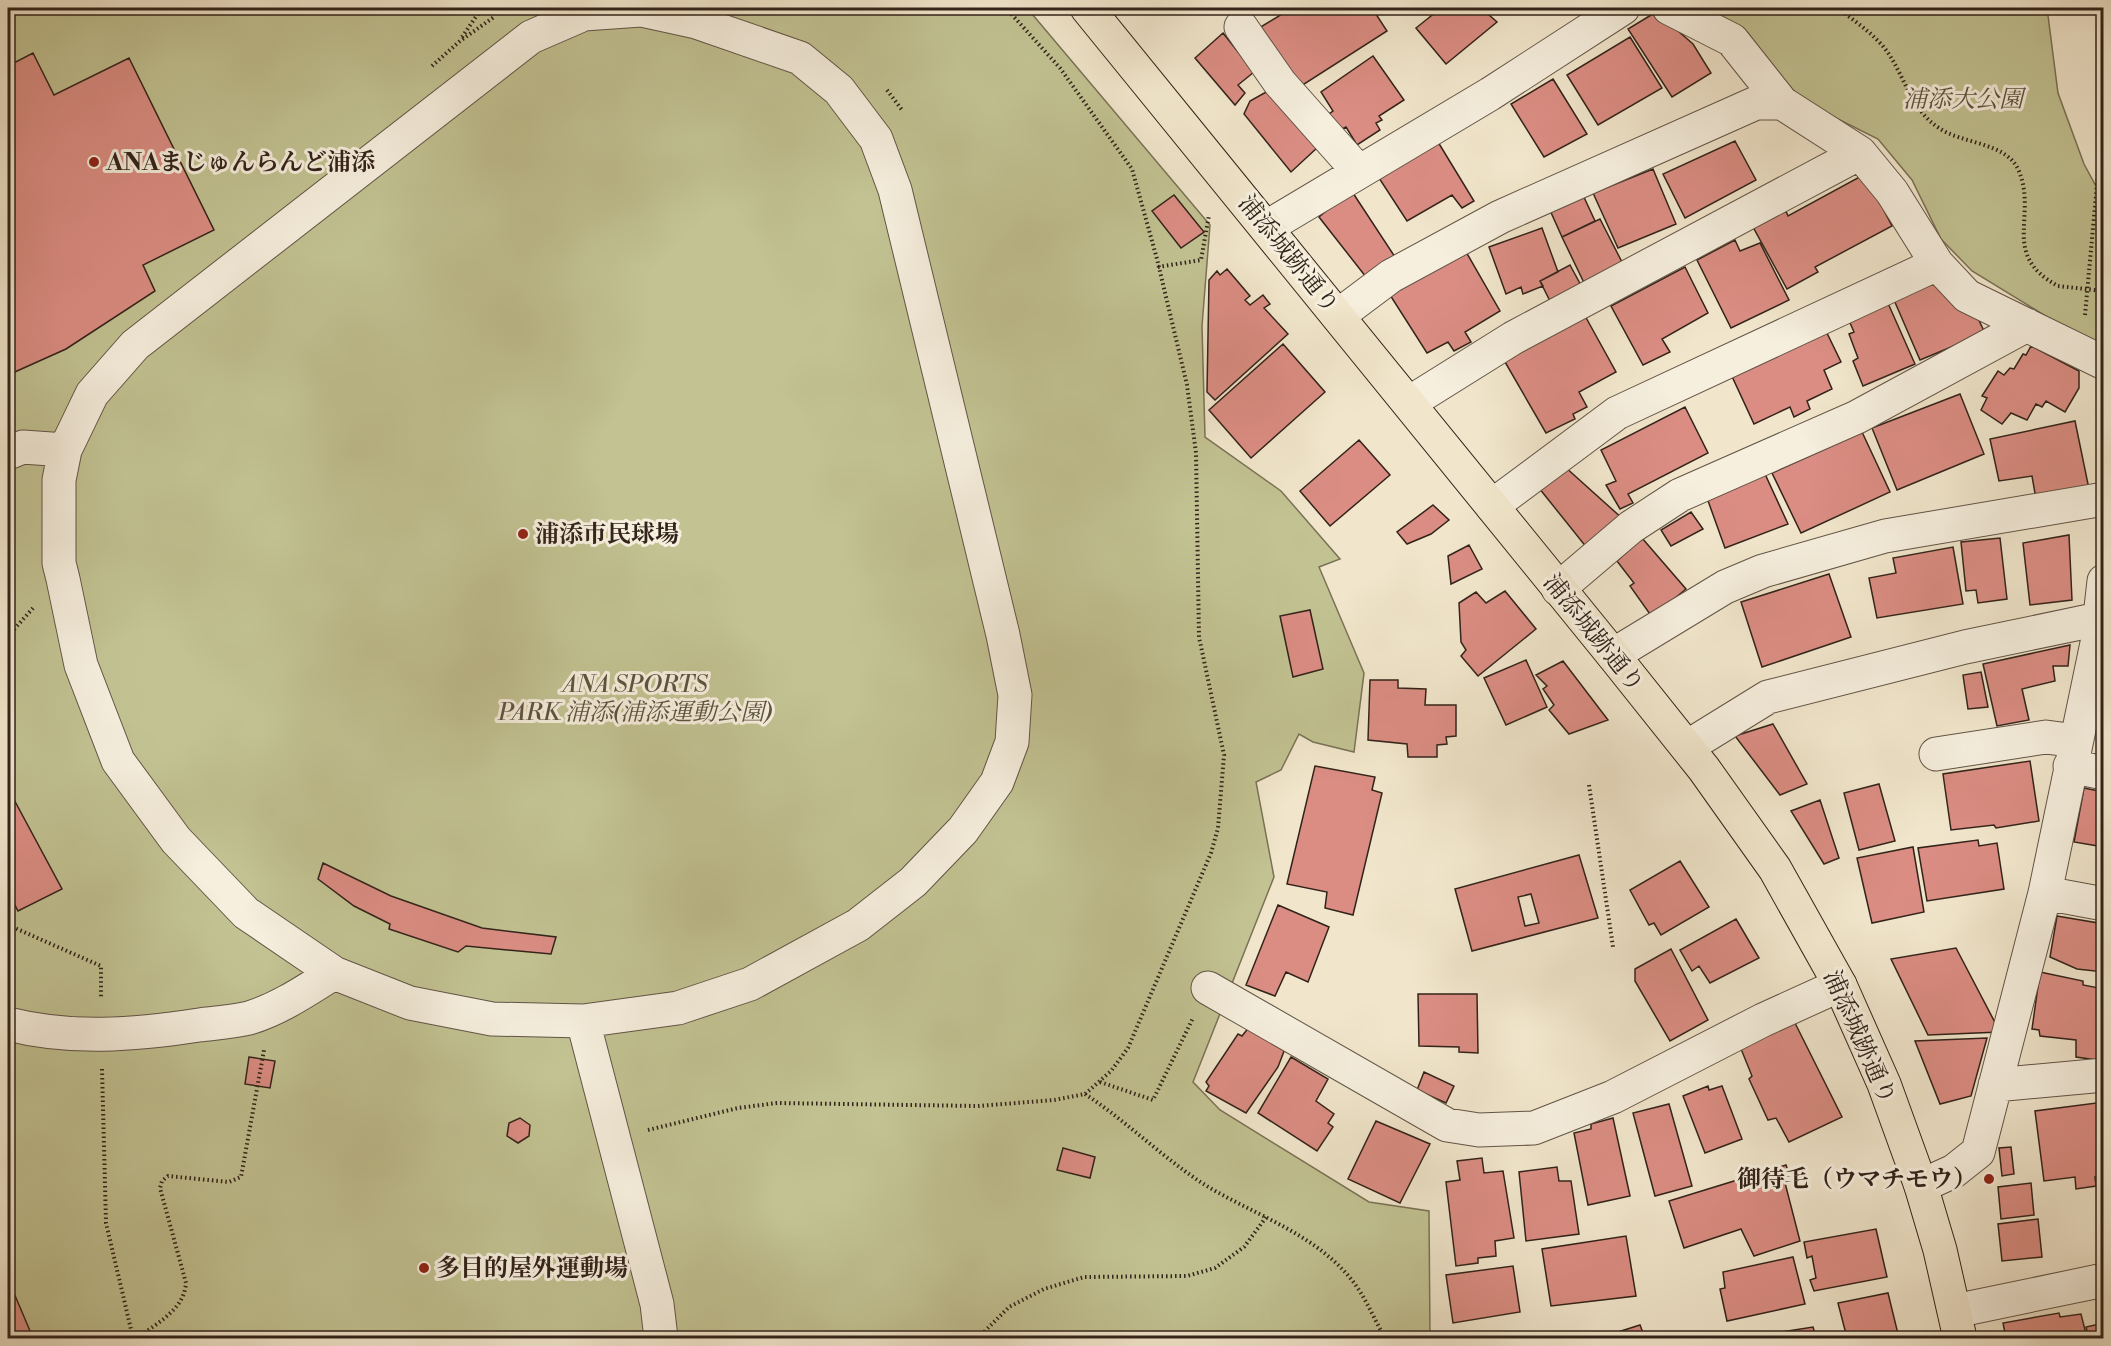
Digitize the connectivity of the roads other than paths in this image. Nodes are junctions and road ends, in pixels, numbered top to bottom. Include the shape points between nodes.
1 (1087, 8) edge
2 (1623, 8) edge
3 (1670, 8) edge
4 (1241, 27) dead end
5 (1782, 103) junction
6 (1860, 153) junction
7 (1359, 172) junction
8 (1267, 227) junction
9 (1936, 264) junction
10 (1339, 315) junction
11 (2027, 325) junction
12 (2092, 358) edge
13 (1409, 403) junction
14 (65, 450) junction
15 (8, 453) edge
16 (2103, 499) edge
17 (1492, 506) junction
18 (2103, 581) edge
19 (1558, 589) junction
20 (2100, 635) edge
21 (1613, 655) junction
22 (1687, 747) junction
23 (2073, 753) junction
24 (1936, 754) dead end
25 (2103, 773) edge
26 (2045, 893) junction
27 (2103, 904) edge
28 (334, 973) junction
29 (1840, 985) junction
30 (1208, 988) road end
31 (583, 1021) junction
32 (8, 1024) edge
33 (2103, 1075) edge
34 (1995, 1085) junction
35 (1921, 1185) junction
36 (2103, 1280) edge
37 (1958, 1325) edge
38 (661, 1338) edge

1 - 8 main road, 浦添城跡通り
2 - 7 street
3 - 5 street via 1732,40
4 - 7 street via 1280,83
5 - 6 street
5 - 10 street via 1756,103 1500,217 1391,276
6 - 9 street via 1892,192
6 - 13 street via 1513,338
7 - 8 street
8 - 10 main road, 浦添城跡通り
9 - 11 street via 1967,296
9 - 17 street via 1617,412
10 - 13 main road, 浦添城跡通り
11 - 12 street
11 - 19 street via 1857,417 1680,495 1631,527
13 - 17 main road, 浦添城跡通り
14 - 15 street via 23,447
14 - 28 street via 59,480 59,563 81,665 118,761 176,840 246,913
14 - 31 street via 92,394 135,345 531,37 584,14 641,10 696,22 800,58 840,90 876,139 895,190 1004,634 1015,695 1012,742 998,782 963,830 913,882 858,925 750,984 678,1008
16 - 21 street via 1885,536 1763,571 1725,587
17 - 19 main road, 浦添城跡通り
18 - 20 street
19 - 21 main road, 浦添城跡通り
20 - 22 street via 1965,647 1768,697
20 - 23 street
21 - 22 main road, 浦添城跡通り
22 - 29 main road, 浦添城跡通り via 1774,869
23 - 24 street via 2046,737
23 - 25 street
23 - 26 street
26 - 27 street
26 - 34 street
28 - 31 street via 411,1003 492,1019
28 - 32 street via 298,996 249,1018 140,1034 44,1031
29 - 30 street via 1613,1097 1534,1128 1479,1130 1447,1125
29 - 35 main road, 浦添城跡通り via 1884,1084
31 - 38 street via 657,1304
33 - 34 street
34 - 35 street via 1978,1152 1954,1171
35 - 37 main road, 浦添城跡通り
36 - 37 street

